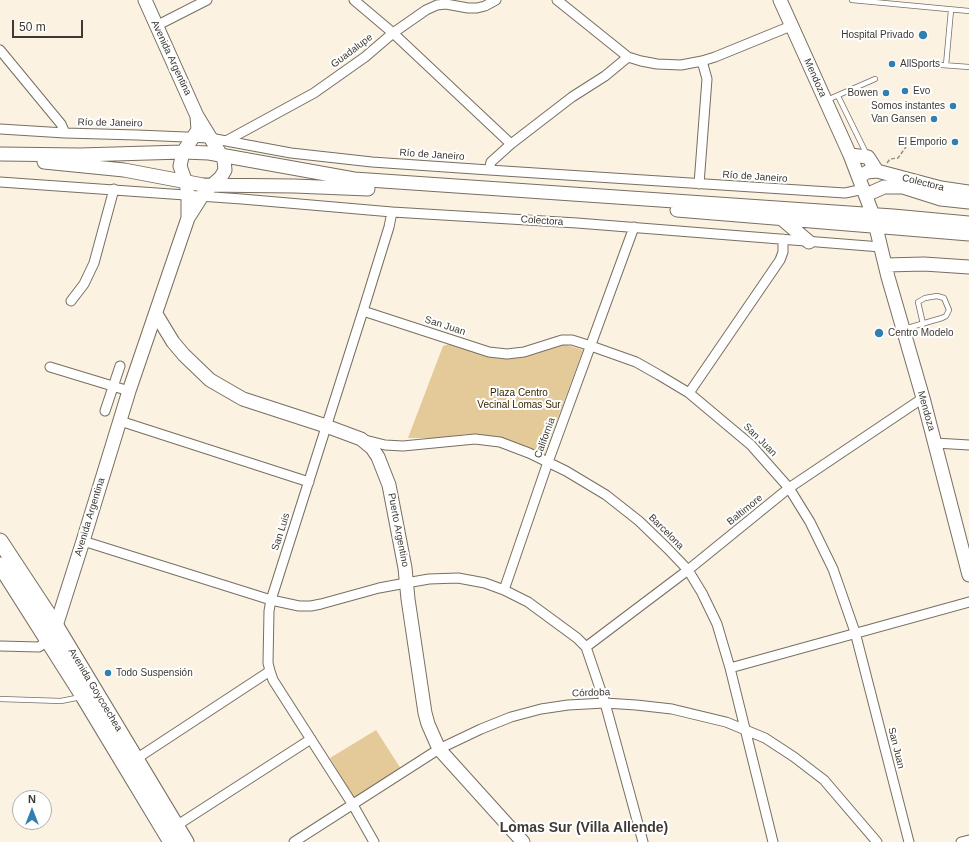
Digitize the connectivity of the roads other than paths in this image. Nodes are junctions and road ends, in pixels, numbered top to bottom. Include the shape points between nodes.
1 (145, 0) edge
2 (207, 0) edge
3 (354, 0) edge
4 (496, 0) edge
5 (557, 0) edge
6 (780, 0) edge
7 (852, 0) edge
8 (951, 10) junction
9 (969, 11) edge
10 (156, 26) junction
11 (791, 26) junction
12 (393, 32) junction
13 (0, 50) edge
14 (628, 57) junction
15 (702, 61) junction
16 (915, 63) dead end
17 (946, 66) junction
18 (969, 67) edge
19 (875, 79) dead end
20 (838, 96) junction
21 (825, 101) junction
22 (197, 116) junction
23 (0, 129) edge
24 (65, 133) junction
25 (193, 138) junction
26 (210, 138) junction
27 (226, 141) junction
28 (511, 144) junction
29 (183, 152) junction
30 (0, 154) edge
31 (221, 154) junction
32 (850, 155) junction
33 (868, 157) junction
34 (0, 158) edge
35 (881, 168) junction
36 (488, 170) junction
37 (0, 182) edge
38 (699, 184) junction
39 (211, 186) junction
40 (863, 187) junction
41 (114, 189) junction
42 (187, 189) junction
43 (969, 192) edge
44 (202, 196) junction
45 (969, 202) edge
46 (392, 212) junction
47 (188, 218) junction
48 (782, 219) junction
49 (875, 221) junction
50 (969, 223) edge
51 (634, 227) junction
52 (969, 234) edge
53 (783, 239) junction
54 (809, 242) junction
55 (881, 247) junction
56 (886, 265) junction
57 (969, 267) edge
58 (71, 301) dead end
59 (363, 311) junction
60 (156, 314) junction
61 (923, 324) junction
62 (902, 330) junction
63 (591, 346) junction
64 (120, 366) dead end
65 (50, 367) dead end
66 (113, 387) junction
67 (129, 392) junction
68 (689, 393) junction
69 (923, 398) junction
70 (105, 411) dead end
71 (120, 421) junction
72 (326, 426) junction
73 (361, 439) junction
74 (935, 443) junction
75 (969, 445) edge
76 (548, 462) junction
77 (309, 482) junction
78 (789, 488) junction
79 (0, 541) edge
80 (83, 541) junction
81 (0, 565) edge
82 (688, 570) junction
83 (969, 575) edge
84 (406, 583) junction
85 (504, 590) junction
86 (271, 600) junction
87 (969, 602) edge
88 (56, 626) junction
89 (856, 632) junction
90 (48, 641) junction
91 (0, 646) edge
92 (586, 647) junction
93 (730, 668) junction
94 (270, 671) junction
95 (83, 696) junction
96 (0, 699) edge
97 (605, 703) junction
98 (744, 730) junction
99 (311, 739) junction
100 (439, 749) junction
101 (136, 759) junction
102 (353, 804) junction
103 (176, 826) junction
104 (969, 840) edge
105 (171, 842) edge
106 (186, 842) edge
107 (294, 842) edge
108 (374, 842) edge
109 (523, 842) edge
110 (643, 842) edge
111 (773, 842) edge
112 (877, 842) edge
113 (909, 842) edge
114 (961, 842) edge

1 - 10 main road, Avenida Argentina
2 - 10 street
3 - 12 street
4 - 12 street, Guadalupe via 477,8 437,5
5 - 14 street
6 - 11 main road, Mendoza
7 - 8 lane
8 - 9 lane
8 - 17 lane
10 - 22 main road, Avenida Argentina
11 - 15 street
11 - 21 main road, Mendoza
12 - 27 street, Guadalupe via 365,57 314,93
12 - 28 street
13 - 24 street via 61,124
14 - 15 street via 657,64 681,65
14 - 28 street via 606,76 572,97
15 - 38 street via 707,79
16 - 17 lane
17 - 18 lane
19 - 20 lane
20 - 21 lane
20 - 33 lane
21 - 32 main road, Mendoza
22 - 25 main road via 198,130
22 - 26 main road, Avenida Argentina
23 - 24 street, Río de Janeiro
24 - 25 street, Río de Janeiro
25 - 26 street, Río de Janeiro
25 - 29 main road
26 - 27 street, Río de Janeiro
26 - 31 main road, Avenida Argentina
27 - 36 street, Río de Janeiro via 291,153 372,162
28 - 36 street via 491,162
29 - 30 main road
29 - 31 main road
29 - 42 main road via 180,166
31 - 39 main road via 225,170
31 - 49 main road via 354,179
32 - 33 main road
32 - 40 main road, Mendoza
33 - 35 main road
34 - 42 main road via 124,170
35 - 40 main road via 867,172
35 - 43 main road, Colectora via 941,188
36 - 38 street, Río de Janeiro
37 - 41 street
38 - 40 street, Río de Janeiro via 845,193
39 - 42 main road
39 - 44 main road, Avenida Argentina
39 - 48 main road via 425,190
40 - 45 main road, Colectora via 903,187 941,199
40 - 49 main road, Mendoza
41 - 42 street
41 - 58 street via 94,263 84,284
42 - 44 street
42 - 47 main road, Avenida Argentina
44 - 46 street, Colectora
44 - 47 main road, Avenida Argentina
46 - 51 street, Colectora
46 - 59 street, San Luis
47 - 60 main road, Avenida Argentina
48 - 49 main road
48 - 54 main road
49 - 50 main road
49 - 52 main road
49 - 55 main road, Mendoza
51 - 53 street, Colectora
51 - 63 street, California
53 - 54 street, Colectora
53 - 68 street via 780,260
54 - 55 street, Colectora
55 - 56 main road, Mendoza
56 - 57 main road
56 - 62 main road, Mendoza
59 - 63 street, San Juan via 489,352 524,352 562,340 572,340
59 - 72 street, San Luis
60 - 67 main road, Avenida Argentina
60 - 72 main road, Puerto Argentino via 173,342 210,380 243,399
61 - 61 lane via 946,316 949,310 944,298 937,296 918,302
61 - 62 lane
62 - 69 main road, Mendoza
63 - 68 street, San Juan via 636,362
63 - 76 street, California
64 - 66 street
65 - 66 street
66 - 67 street
66 - 70 street
67 - 71 main road, Avenida Argentina
68 - 78 street, San Juan via 751,445
69 - 74 main road, Mendoza
69 - 78 street, Baltimore
71 - 77 street
71 - 80 main road, Avenida Argentina
72 - 73 main road, Puerto Argentino
72 - 77 street, San Luis
73 - 76 street, Barcelona via 403,446 475,439 500,442
73 - 84 main road, Puerto Argentino via 372,448 386,475
74 - 75 street
74 - 83 main road, Mendoza
76 - 82 street, Barcelona via 612,499 639,521
76 - 85 street, California
77 - 86 street, San Luis
78 - 82 street, Baltimore
78 - 89 street, San Juan via 810,522 833,569
79 - 88 main road, Avenida Goycoechea
80 - 86 street
80 - 88 main road, Avenida Argentina
81 - 90 main road, Avenida Goycoechea
82 - 92 street, Baltimore
82 - 93 street, Barcelona via 717,624
84 - 85 street via 458,578
84 - 86 street via 311,606
84 - 100 main road, Puerto Argentino via 425,713
85 - 92 street via 528,602 578,638
86 - 94 street, San Luis
87 - 89 street
88 - 90 main road, Avenida Argentina
88 - 101 main road, Avenida Goycoechea
89 - 93 street
89 - 113 street, San Juan
90 - 91 street via 39,647
90 - 95 main road, Avenida Goycoechea
92 - 97 street
93 - 98 street, Barcelona
94 - 99 street, San Luis via 273,680
94 - 101 street
95 - 96 lane via 61,701
95 - 105 main road, Avenida Goycoechea
97 - 98 street, Córdoba via 672,709 726,722
97 - 100 street, Córdoba via 540,709 511,717
97 - 110 street
98 - 111 street, Barcelona
98 - 112 street, Córdoba via 765,738 824,780
99 - 102 street, San Luis
99 - 103 street
100 - 102 street, Córdoba
100 - 109 main road, Puerto Argentino
101 - 103 main road, Avenida Goycoechea
102 - 107 street, Córdoba
102 - 108 street, San Luis
103 - 106 main road, Avenida Goycoechea
104 - 114 street

